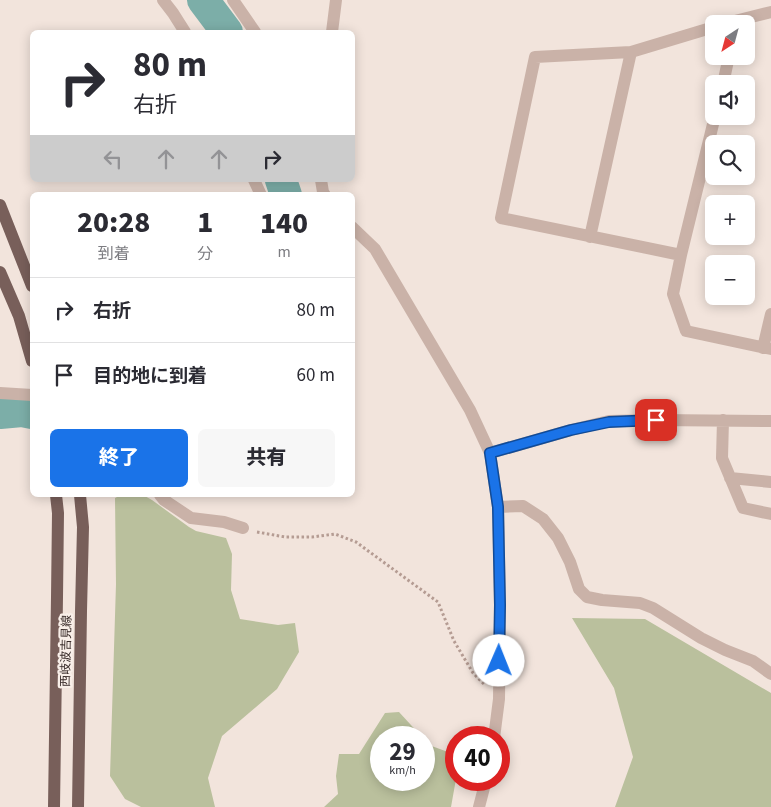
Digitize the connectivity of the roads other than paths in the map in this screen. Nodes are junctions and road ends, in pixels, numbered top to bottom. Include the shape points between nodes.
1 (163, 0) edge
2 (233, 0) edge
3 (336, 0) edge
4 (771, 12) edge
5 (755, 17) edge
6 (184, 30) edge
7 (254, 30) edge
8 (332, 30) edge
9 (705, 30) edge
10 (631, 52) junction
11 (713, 125) edge
12 (0, 205) edge
13 (355, 230) edge
14 (590, 236) junction
15 (681, 256) junction
16 (0, 272) edge
17 (30, 281) edge
18 (771, 314) edge
19 (767, 348) edge
20 (30, 354) edge
21 (0, 393) edge
22 (30, 395) edge
23 (723, 420) junction
24 (771, 421) edge
25 (490, 453) junction
26 (730, 478) junction
27 (771, 482) edge
28 (56, 497) edge
29 (80, 497) edge
30 (162, 497) edge
31 (498, 507) junction
32 (771, 514) edge
33 (243, 528) road end
34 (771, 674) edge
35 (496, 726) edge
36 (483, 791) edge
37 (54, 807) edge
38 (78, 807) edge
39 (479, 807) edge

1 - 6 street
2 - 7 street
3 - 8 street
4 - 5 street
9 - 10 street
10 - 14 street
10 - 14 street via 535,58 501,218
11 - 15 street
12 - 17 main road
13 - 25 street via 375,249 470,410
14 - 15 street
15 - 19 street via 673,294 686,331
16 - 20 main road via 19,316
18 - 19 street
21 - 22 street
23 - 24 street
23 - 25 street via 609,422
23 - 26 street via 722,458
25 - 31 street
26 - 27 street
26 - 32 street via 743,508
28 - 37 main road, 西岐波吉見線
29 - 38 main road, 西岐波吉見線 via 83,527
30 - 33 street via 191,518
31 - 34 street via 523,506 543,519 558,538 579,588 587,597 640,603 653,608 701,638 753,661
31 - 35 street via 499,699
36 - 39 street

